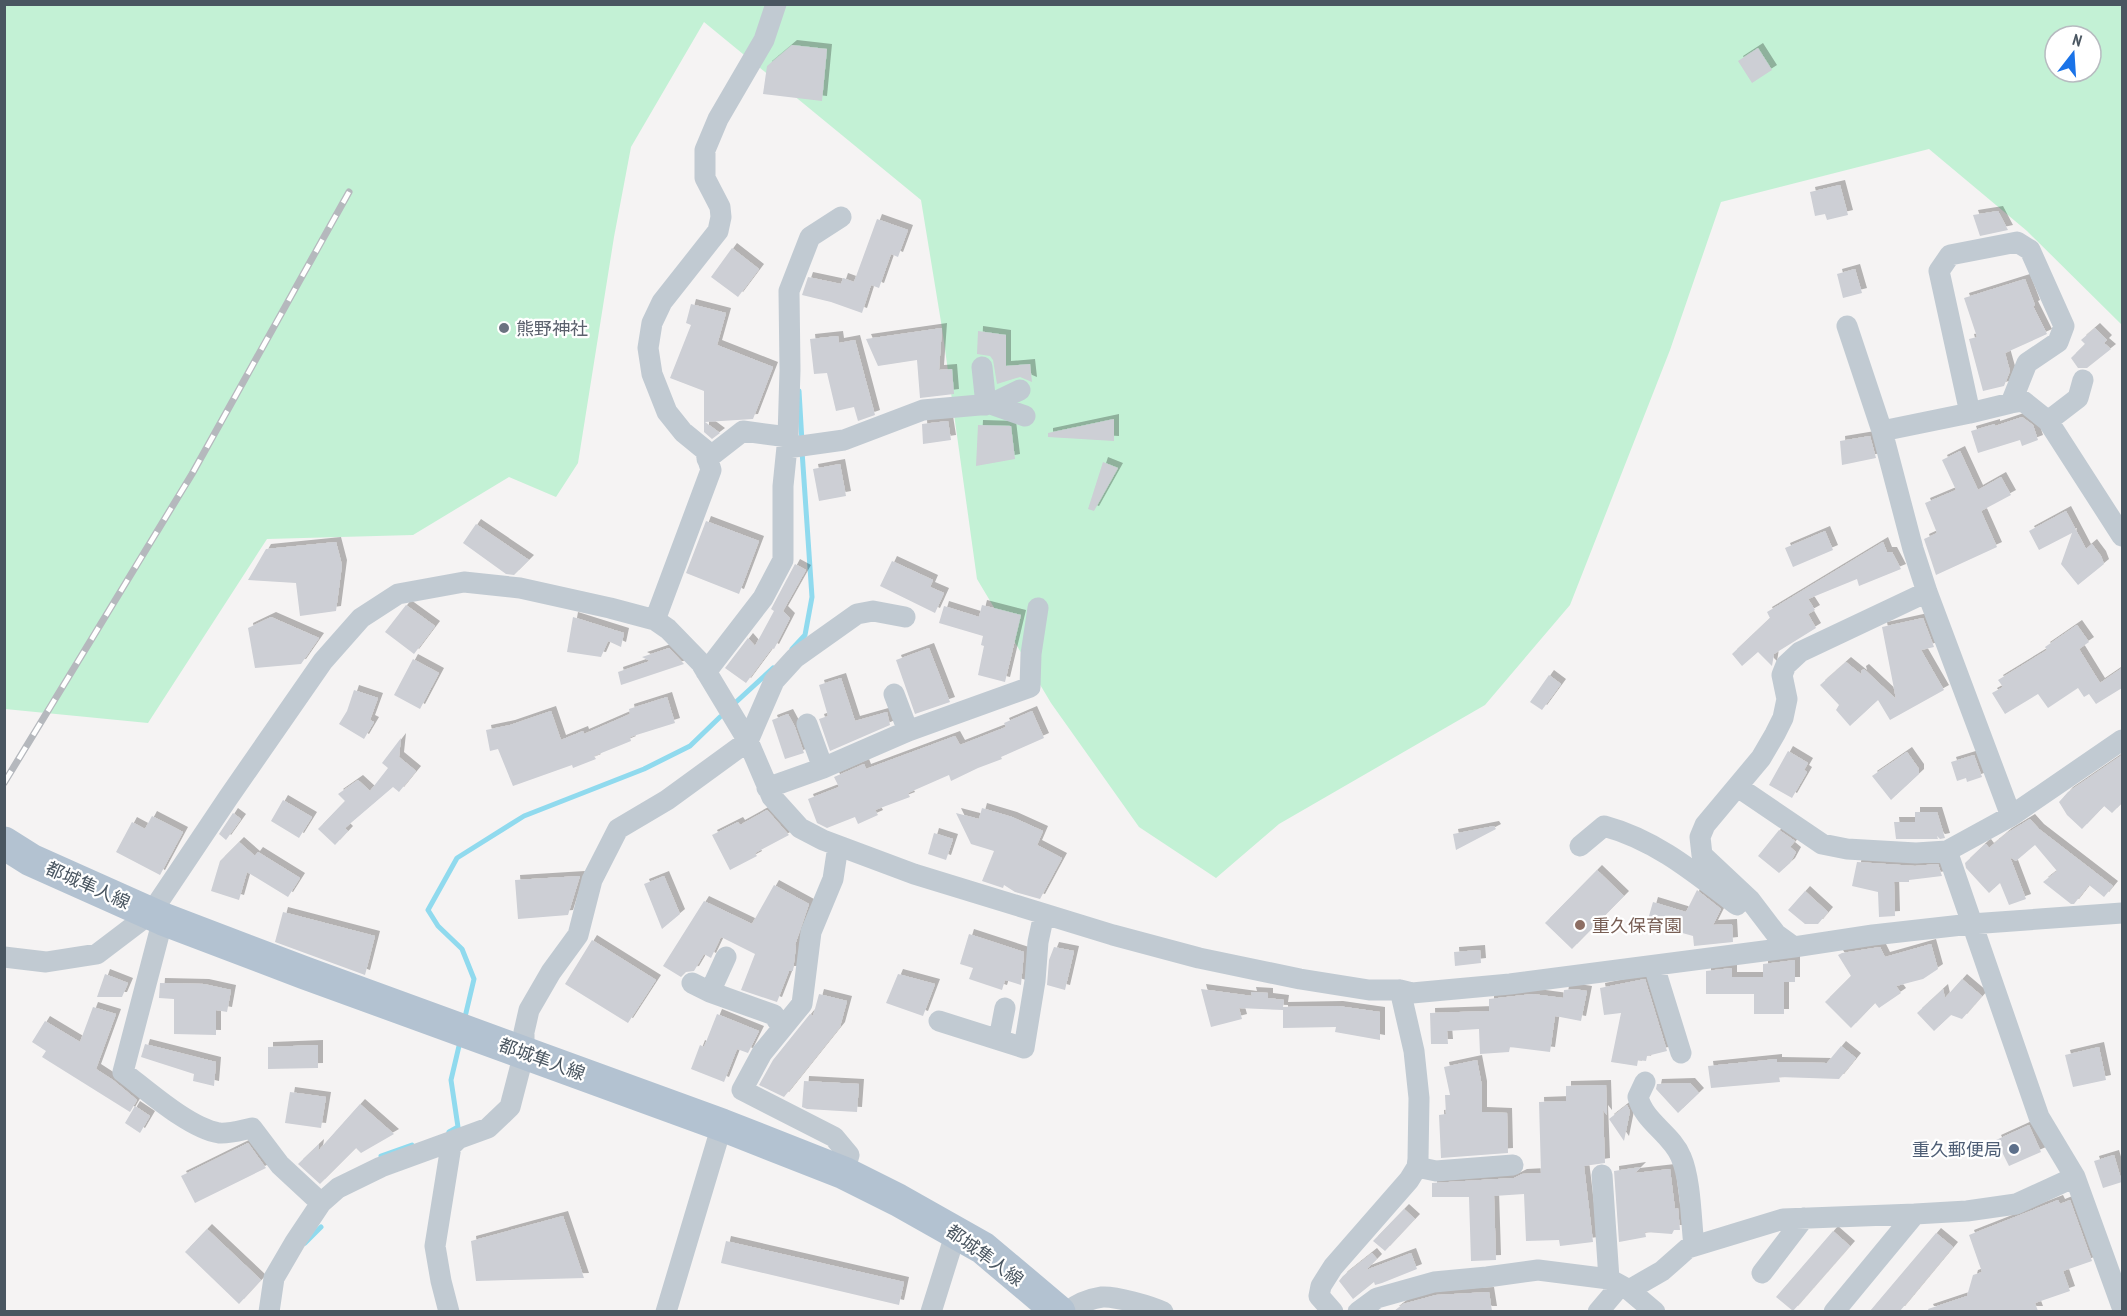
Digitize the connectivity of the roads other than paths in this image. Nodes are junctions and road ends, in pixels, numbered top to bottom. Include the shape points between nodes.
1 (776, 4) edge
2 (841, 217) dead end
3 (1847, 326) dead end
4 (982, 367) dead end
5 (2083, 380) dead end
6 (1020, 390) dead end
7 (2011, 403) junction
8 (989, 405) junction
9 (1970, 413) junction
10 (1025, 416) dead end
11 (2048, 421) junction
12 (1882, 431) junction
13 (795, 444) junction
14 (707, 459) junction
15 (2122, 536) edge
16 (1927, 592) junction
17 (1038, 608) dead end
18 (905, 616) dead end
19 (655, 620) junction
20 (706, 672) junction
21 (894, 694) dead end
22 (807, 724) dead end
23 (908, 731) junction
24 (2122, 740) edge
25 (748, 741) junction
26 (823, 768) junction
27 (767, 788) junction
28 (1738, 788) junction
29 (2011, 816) junction
30 (4, 843) edge
31 (838, 846) junction
32 (1580, 846) dead end
33 (1947, 851) junction
34 (1044, 914) junction
35 (2122, 914) edge
36 (157, 916) junction
37 (1971, 924) junction
38 (1776, 934) junction
39 (1794, 947) junction
40 (4, 957) edge
41 (726, 957) dead end
42 (1654, 966) junction
43 (1400, 990) junction
44 (1005, 1008) dead end
45 (939, 1021) dead end
46 (782, 1028) junction
47 (999, 1039) junction
48 (524, 1053) junction
49 (1681, 1053) dead end
50 (1645, 1082) dead end
51 (722, 1125) junction
52 (457, 1140) junction
53 (1512, 1165) dead end
54 (1417, 1167) junction
55 (844, 1173) junction
56 (1602, 1175) dead end
57 (2075, 1177) junction
58 (321, 1203) junction
59 (1915, 1214) junction
60 (1804, 1218) junction
61 (956, 1232) junction
62 (1694, 1246) junction
63 (1762, 1274) dead end
64 (1619, 1285) junction
65 (2122, 1307) edge
66 (269, 1311) edge
67 (449, 1311) edge
68 (666, 1311) edge
69 (931, 1311) edge
70 (1059, 1311) edge
71 (1066, 1311) edge
72 (1163, 1311) edge
73 (1333, 1311) edge
74 (1358, 1311) edge
75 (1598, 1311) edge
76 (1655, 1311) edge
77 (1834, 1311) edge

1 - 14 street via 764,40 705,150 705,178 720,207 718,231 662,302 652,323 648,348 652,374 667,412 705,450
2 - 13 street via 810,237 789,291
3 - 12 street
4 - 8 street
5 - 11 street via 2078,398
6 - 8 street
7 - 9 street
7 - 9 street via 2027,363 2058,342 2064,326 2030,250 2017,242 1950,255 1939,271
7 - 11 street via 2023,401
8 - 10 street
8 - 13 street via 922,410 844,440
9 - 12 street
11 - 15 street
12 - 16 street
13 - 14 street via 743,431
13 - 20 street via 783,486 783,560 763,598
14 - 19 street via 711,470
16 - 28 street via 1800,652 1786,665 1782,675 1787,699 1783,718 1761,758
16 - 29 street
17 - 23 street via 1030,687
18 - 25 street via 873,611 857,614 795,658 774,681
19 - 20 street via 687,647
19 - 36 street via 520,588 464,582 398,594 362,618 323,661 228,798
20 - 25 street
21 - 23 street
22 - 26 street
23 - 26 street
24 - 29 street
25 - 27 street
25 - 48 street via 667,800 618,829 592,880 578,935 529,1010
26 - 27 street
27 - 31 street via 800,828
28 - 33 street via 1822,844 1916,853
28 - 38 street via 1705,825 1700,837 1701,855 1750,900
29 - 33 street
30 - 36 main road, 都城隼人線 via 31,860
31 - 34 street
31 - 46 street via 833,879 811,932 802,1004
32 - 38 street via 1604,826 1627,832 1672,855
33 - 37 street
34 - 43 street via 1222,963 1370,990
34 - 47 street via 1024,1048
35 - 37 street
36 - 40 street via 97,954 46,962
36 - 48 main road, 都城隼人線
36 - 58 street via 123,1072 169,1108 206,1129 222,1134 252,1128 280,1165
37 - 39 street
37 - 57 street via 2038,1117
38 - 39 street
39 - 42 street
41 - 46 street via 701,987 774,1015
42 - 43 street via 1500,985 1412,993
42 - 49 street
43 - 54 street via 1414,1051 1419,1098
44 - 47 street
45 - 47 street
46 - 55 street via 762,1053 742,1090 834,1137 849,1155
48 - 51 main road, 都城隼人線
48 - 52 street via 510,1107 488,1128
50 - 62 street via 1638,1097 1640,1107 1681,1157
51 - 55 main road, 都城隼人線
51 - 68 street
52 - 58 street via 381,1167 338,1188
52 - 67 street via 451,1146 435,1246
53 - 54 street via 1436,1171
54 - 73 street via 1321,1286 1319,1296
55 - 61 main road, 都城隼人線
56 - 64 street
57 - 59 street via 2016,1204
57 - 65 street
58 - 66 street via 274,1278
59 - 60 street
59 - 77 street
60 - 62 street via 1783,1219
60 - 63 street
61 - 69 street
61 - 70 main road, 都城隼人線 via 983,1248
62 - 64 street via 1662,1271
64 - 74 street via 1538,1270 1434,1282 1377,1298
64 - 75 street
64 - 76 street
71 - 72 street via 1078,1303 1104,1297

